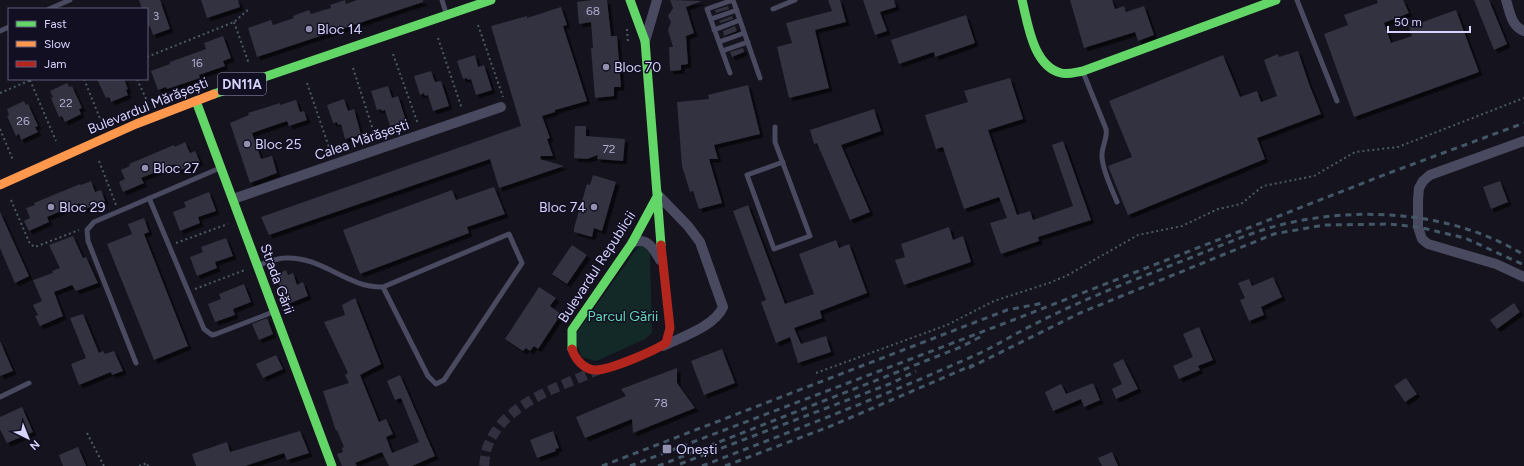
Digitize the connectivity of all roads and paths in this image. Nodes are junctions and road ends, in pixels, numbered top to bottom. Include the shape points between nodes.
1 (70, 0) edge
2 (442, 0) edge
3 (491, 0) edge
4 (630, 0) edge
5 (657, 0) edge
6 (795, 0) edge
7 (1022, 0) edge
8 (1276, 0) edge
9 (1297, 0) edge
10 (1506, 0) edge
11 (51, 8) edge
12 (249, 9) dead end
13 (773, 9) dead end
14 (736, 10) junction
15 (446, 15) junction
16 (711, 19) junction
17 (740, 20) junction
18 (234, 22) junction
19 (478, 25) dead end
20 (714, 30) junction
21 (1524, 30) edge
22 (744, 33) junction
23 (438, 38) dead end
24 (645, 41) junction
25 (719, 42) junction
26 (748, 42) junction
27 (722, 51) junction
28 (393, 54) dead end
29 (148, 57) edge
30 (249, 64) dead end
31 (352, 68) dead end
32 (1083, 72) junction
33 (730, 74) dead end
34 (760, 78) dead end
35 (31, 80) edge
36 (84, 80) edge
37 (137, 80) edge
38 (307, 83) dead end
39 (0, 93) edge
40 (1524, 98) edge
41 (147, 101) dead end
42 (196, 101) junction
43 (1337, 101) dead end
44 (500, 107) joint
45 (466, 119) junction
46 (101, 121) dead end
47 (775, 127) dead end
48 (0, 129) edge
49 (422, 134) junction
50 (56, 141) dead end
51 (1524, 141) edge
52 (379, 149) junction
53 (13, 160) dead end
54 (99, 162) dead end
55 (783, 162) junction
56 (335, 164) junction
57 (221, 168) junction
58 (0, 185) edge
59 (658, 195) junction
60 (149, 198) junction
61 (233, 199) junction
62 (11, 200) dead end
63 (1117, 202) dead end
64 (119, 211) junction
65 (240, 219) junction
66 (91, 225) junction
67 (632, 243) junction
68 (169, 246) junction
69 (662, 264) junction
70 (257, 266) junction
71 (1524, 277) edge
72 (383, 287) junction
73 (188, 292) junction
74 (274, 311) junction
75 (662, 346) junction
76 (136, 363) dead end
77 (816, 373) dead end
78 (29, 383) dead end
79 (0, 396) edge
80 (87, 433) dead end
81 (104, 466) edge
82 (139, 466) edge
83 (148, 466) edge
84 (332, 466) edge

1 - 11 lane
2 - 15 lane
3 - 15 street, Bulevardul Mărășești / DN11A
4 - 24 street, Bulevardul Republicii
5 - 24 street, Bulevardul Republicii
6 - 13 lane
7 - 32 street via 1033,40 1050,69 1062,74
8 - 32 street
9 - 43 lane
10 - 21 street via 1513,22 1516,27
12 - 18 path
14 - 16 lane
14 - 16 lane via 733,0 707,9
14 - 17 lane
15 - 42 street, Bulevardul Mărășești / DN11A
16 - 20 lane
17 - 20 lane
17 - 22 lane
18 - 29 path
18 - 30 path
19 - 44 path via 502,93 503,104
20 - 25 lane
22 - 25 lane
22 - 26 lane
23 - 45 path
24 - 59 street, Bulevardul Republicii
25 - 27 lane
26 - 27 lane
26 - 34 lane
27 - 33 lane
28 - 49 path
31 - 52 path
32 - 63 lane via 1106,129 1102,159
35 - 39 path
35 - 50 path
36 - 46 path
37 - 41 path
38 - 56 path
40 - 77 path via 1398,147 1356,152 1314,176 1263,186 1241,204 1218,209 1182,226 1138,235 1066,276 994,302 947,325
42 - 57 street, Strada Gării
42 - 58 street, Bulevardul Mărășești / DN11A
44 - 45 street, Calea Mărășești
45 - 49 street, Calea Mărășești
47 - 55 lane via 774,139
48 - 53 path
49 - 52 street, Calea Mărășești
51 - 71 street via 1430,175 1419,188 1418,227 1422,239 1428,244 1496,264
52 - 56 street, Calea Mărășești
54 - 64 path
55 - 55 lane via 810,236 774,249 747,175
56 - 61 street, Calea Mărășești
57 - 60 lane
57 - 61 street, Strada Gării
59 - 67 street, Bulevardul Republicii
59 - 69 street, Bulevardul Republicii
59 - 75 street, Bulevardul Republicii via 700,242 723,307 718,316 708,324
60 - 64 lane
60 - 68 lane
61 - 65 street, Strada Gării
62 - 66 path via 30,244 35,247
64 - 66 lane
65 - 68 path
65 - 70 street, Strada Gării
66 - 76 lane via 87,230 88,241
67 - 69 street via 640,240 650,245
67 - 75 street, Bulevardul Republicii via 572,330 570,346 580,362 596,370
68 - 73 lane
69 - 75 street, Bulevardul Republicii via 670,328 667,341
70 - 72 lane via 285,258 299,259 318,263 369,287
70 - 73 path
70 - 74 street, Strada Gării
72 - 72 lane via 509,234 522,263 439,384 428,376
73 - 74 lane via 202,326 212,335
74 - 84 street, Strada Gării
78 - 79 lane
80 - 81 path
82 - 83 path via 147,463

